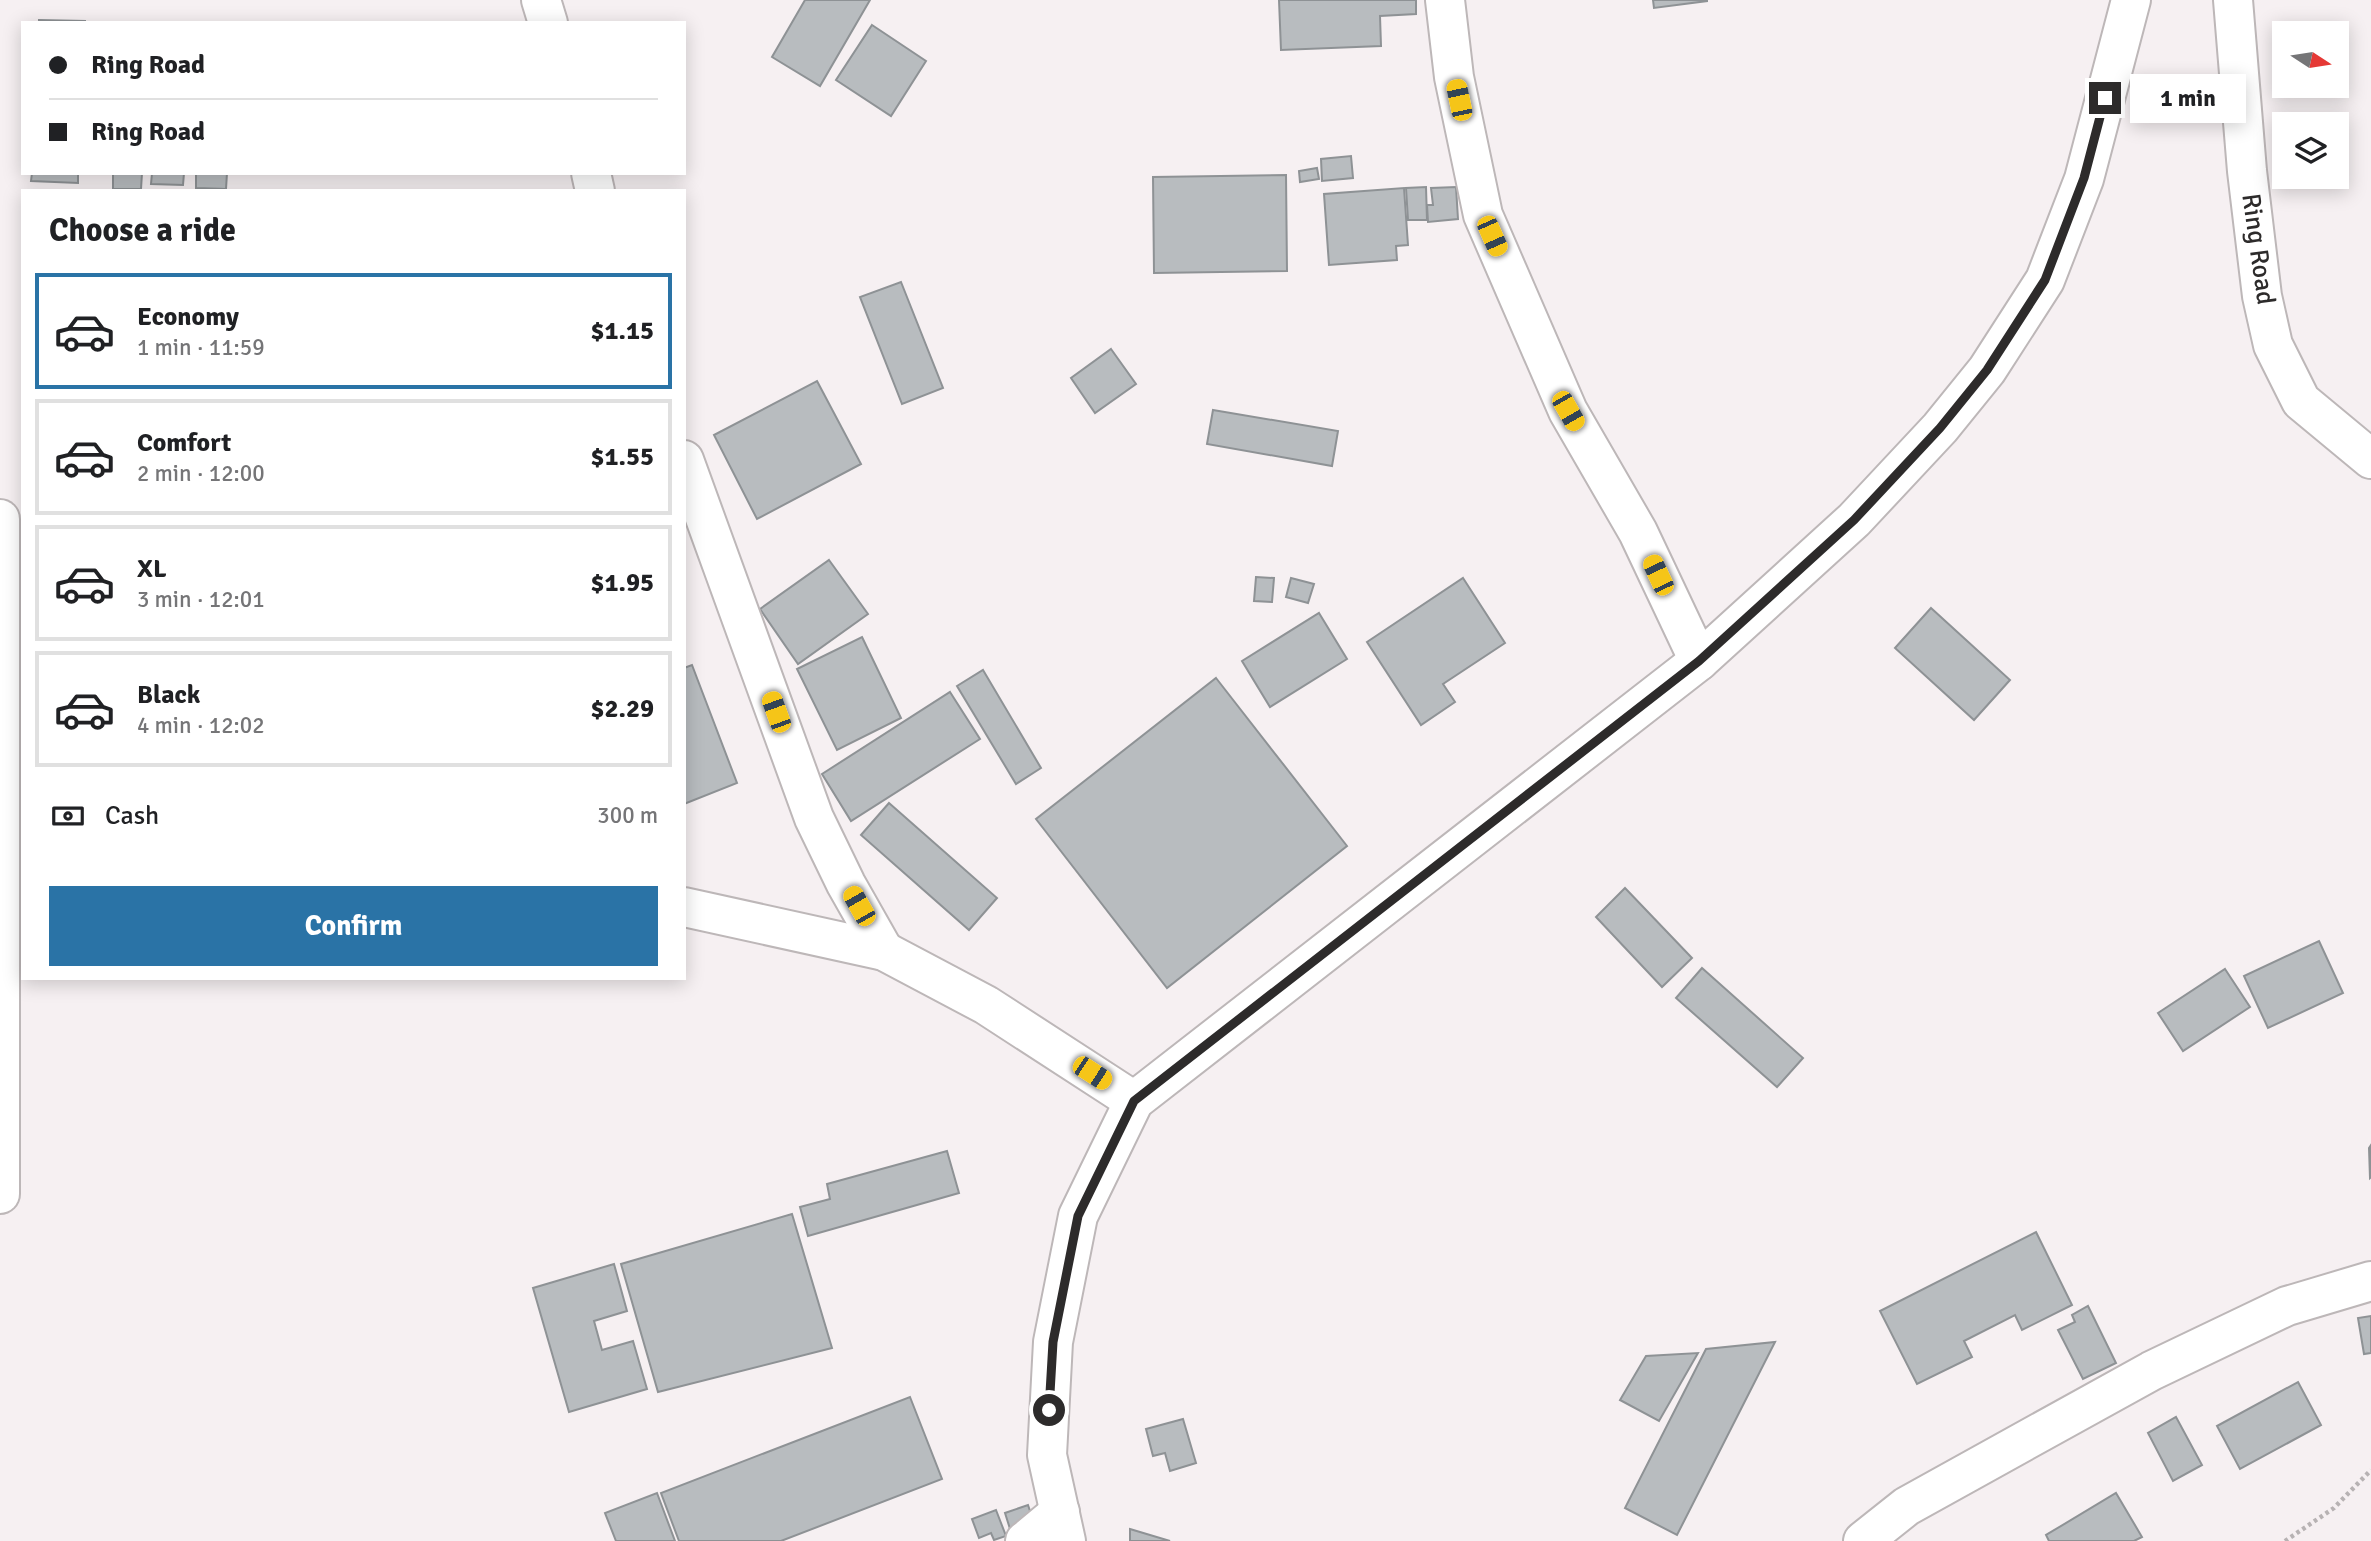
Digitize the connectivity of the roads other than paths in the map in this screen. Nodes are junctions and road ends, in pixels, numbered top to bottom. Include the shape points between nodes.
1 (541, 0) edge
2 (1445, 0) edge
3 (2131, 0) edge
4 (2233, 0) edge
5 (547, 21) edge
6 (2371, 459) edge
7 (686, 466) edge
8 (0, 519) edge
9 (1699, 661) junction
10 (13, 712) edge
11 (12, 850) edge
12 (1, 907) edge
13 (686, 907) edge
14 (884, 951) junction
15 (1134, 1101) junction
16 (0, 1194) edge
17 (2371, 1281) edge
18 (1063, 1526) edge
19 (1025, 1541) edge
20 (1863, 1541) edge

1 - 5 street
2 - 9 street via 1454,77 1483,215 1568,411 1638,532
3 - 9 street via 2084,178 2045,280 1987,370 1854,520
4 - 6 street, Ring Road via 2247,172 2262,296 2273,345 2301,401
7 - 14 street via 814,818
8 - 10 street
9 - 15 street
10 - 11 street
11 - 12 street
12 - 16 street
13 - 14 street
14 - 15 street via 986,1005
15 - 18 street via 1078,1216 1053,1342 1047,1455
17 - 20 street via 2287,1306 2151,1371 1907,1506
18 - 19 street

